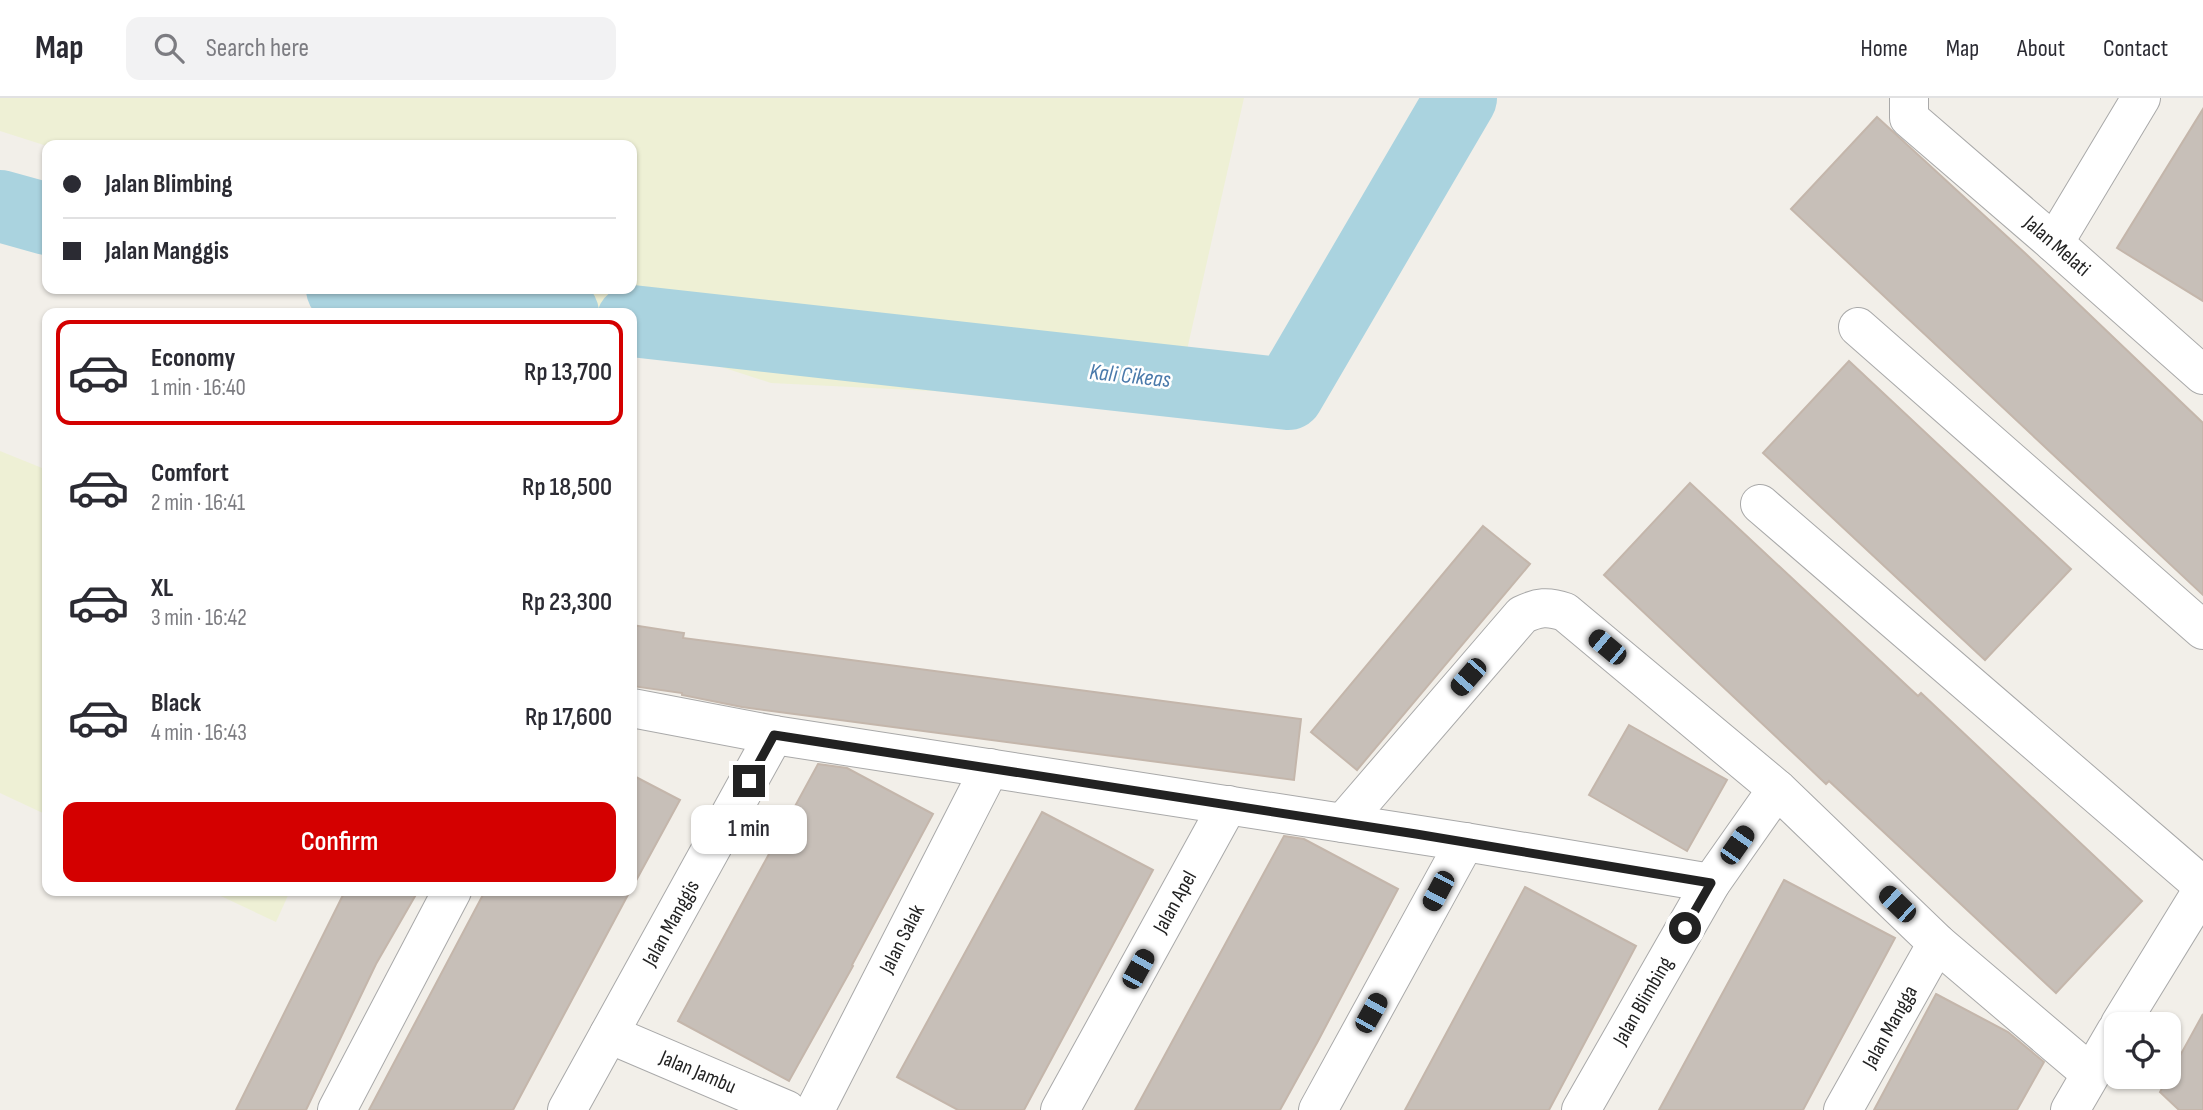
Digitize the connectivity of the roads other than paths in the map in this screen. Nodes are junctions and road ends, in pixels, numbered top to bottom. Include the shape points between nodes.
1 (2141, 98) edge
2 (1909, 108) edge
3 (2054, 243) junction
4 (1858, 327) dead end
5 (2203, 375) edge
6 (1760, 503) dead end
7 (2203, 630) edge
8 (637, 709) edge
9 (774, 735) junction
10 (990, 768) junction
11 (1777, 789) junction
12 (1228, 805) junction
13 (1343, 823) junction
14 (1465, 842) junction
15 (1711, 883) junction
16 (2203, 887) edge
17 (449, 896) edge
18 (1937, 943) junction
19 (2127, 1012) edge
20 (609, 1034) junction
21 (2104, 1050) edge
22 (2090, 1073) junction
23 (337, 1110) edge
24 (567, 1110) edge
25 (787, 1110) edge
26 (815, 1110) edge
27 (1060, 1110) edge
28 (1318, 1110) edge
29 (1581, 1110) edge
30 (1843, 1110) edge
31 (2070, 1110) edge

1 - 3 street
2 - 3 street, Jalan Melati
3 - 5 street, Jalan Melati
4 - 7 street
6 - 16 street
8 - 9 street
9 - 10 street
9 - 20 street, Jalan Manggis
10 - 12 street
10 - 26 street, Jalan Salak
11 - 13 street via 1565,612 1548,606 1522,615
11 - 15 street, Jalan Blimbing
11 - 18 street
12 - 13 street
12 - 27 street, Jalan Apel
13 - 14 street
14 - 15 street
14 - 28 street
15 - 29 street, Jalan Blimbing
16 - 19 street
17 - 23 street
18 - 22 street
18 - 30 street, Jalan Mangga
20 - 24 street, Jalan Manggis
20 - 25 street, Jalan Jambu
21 - 22 street
22 - 31 street

